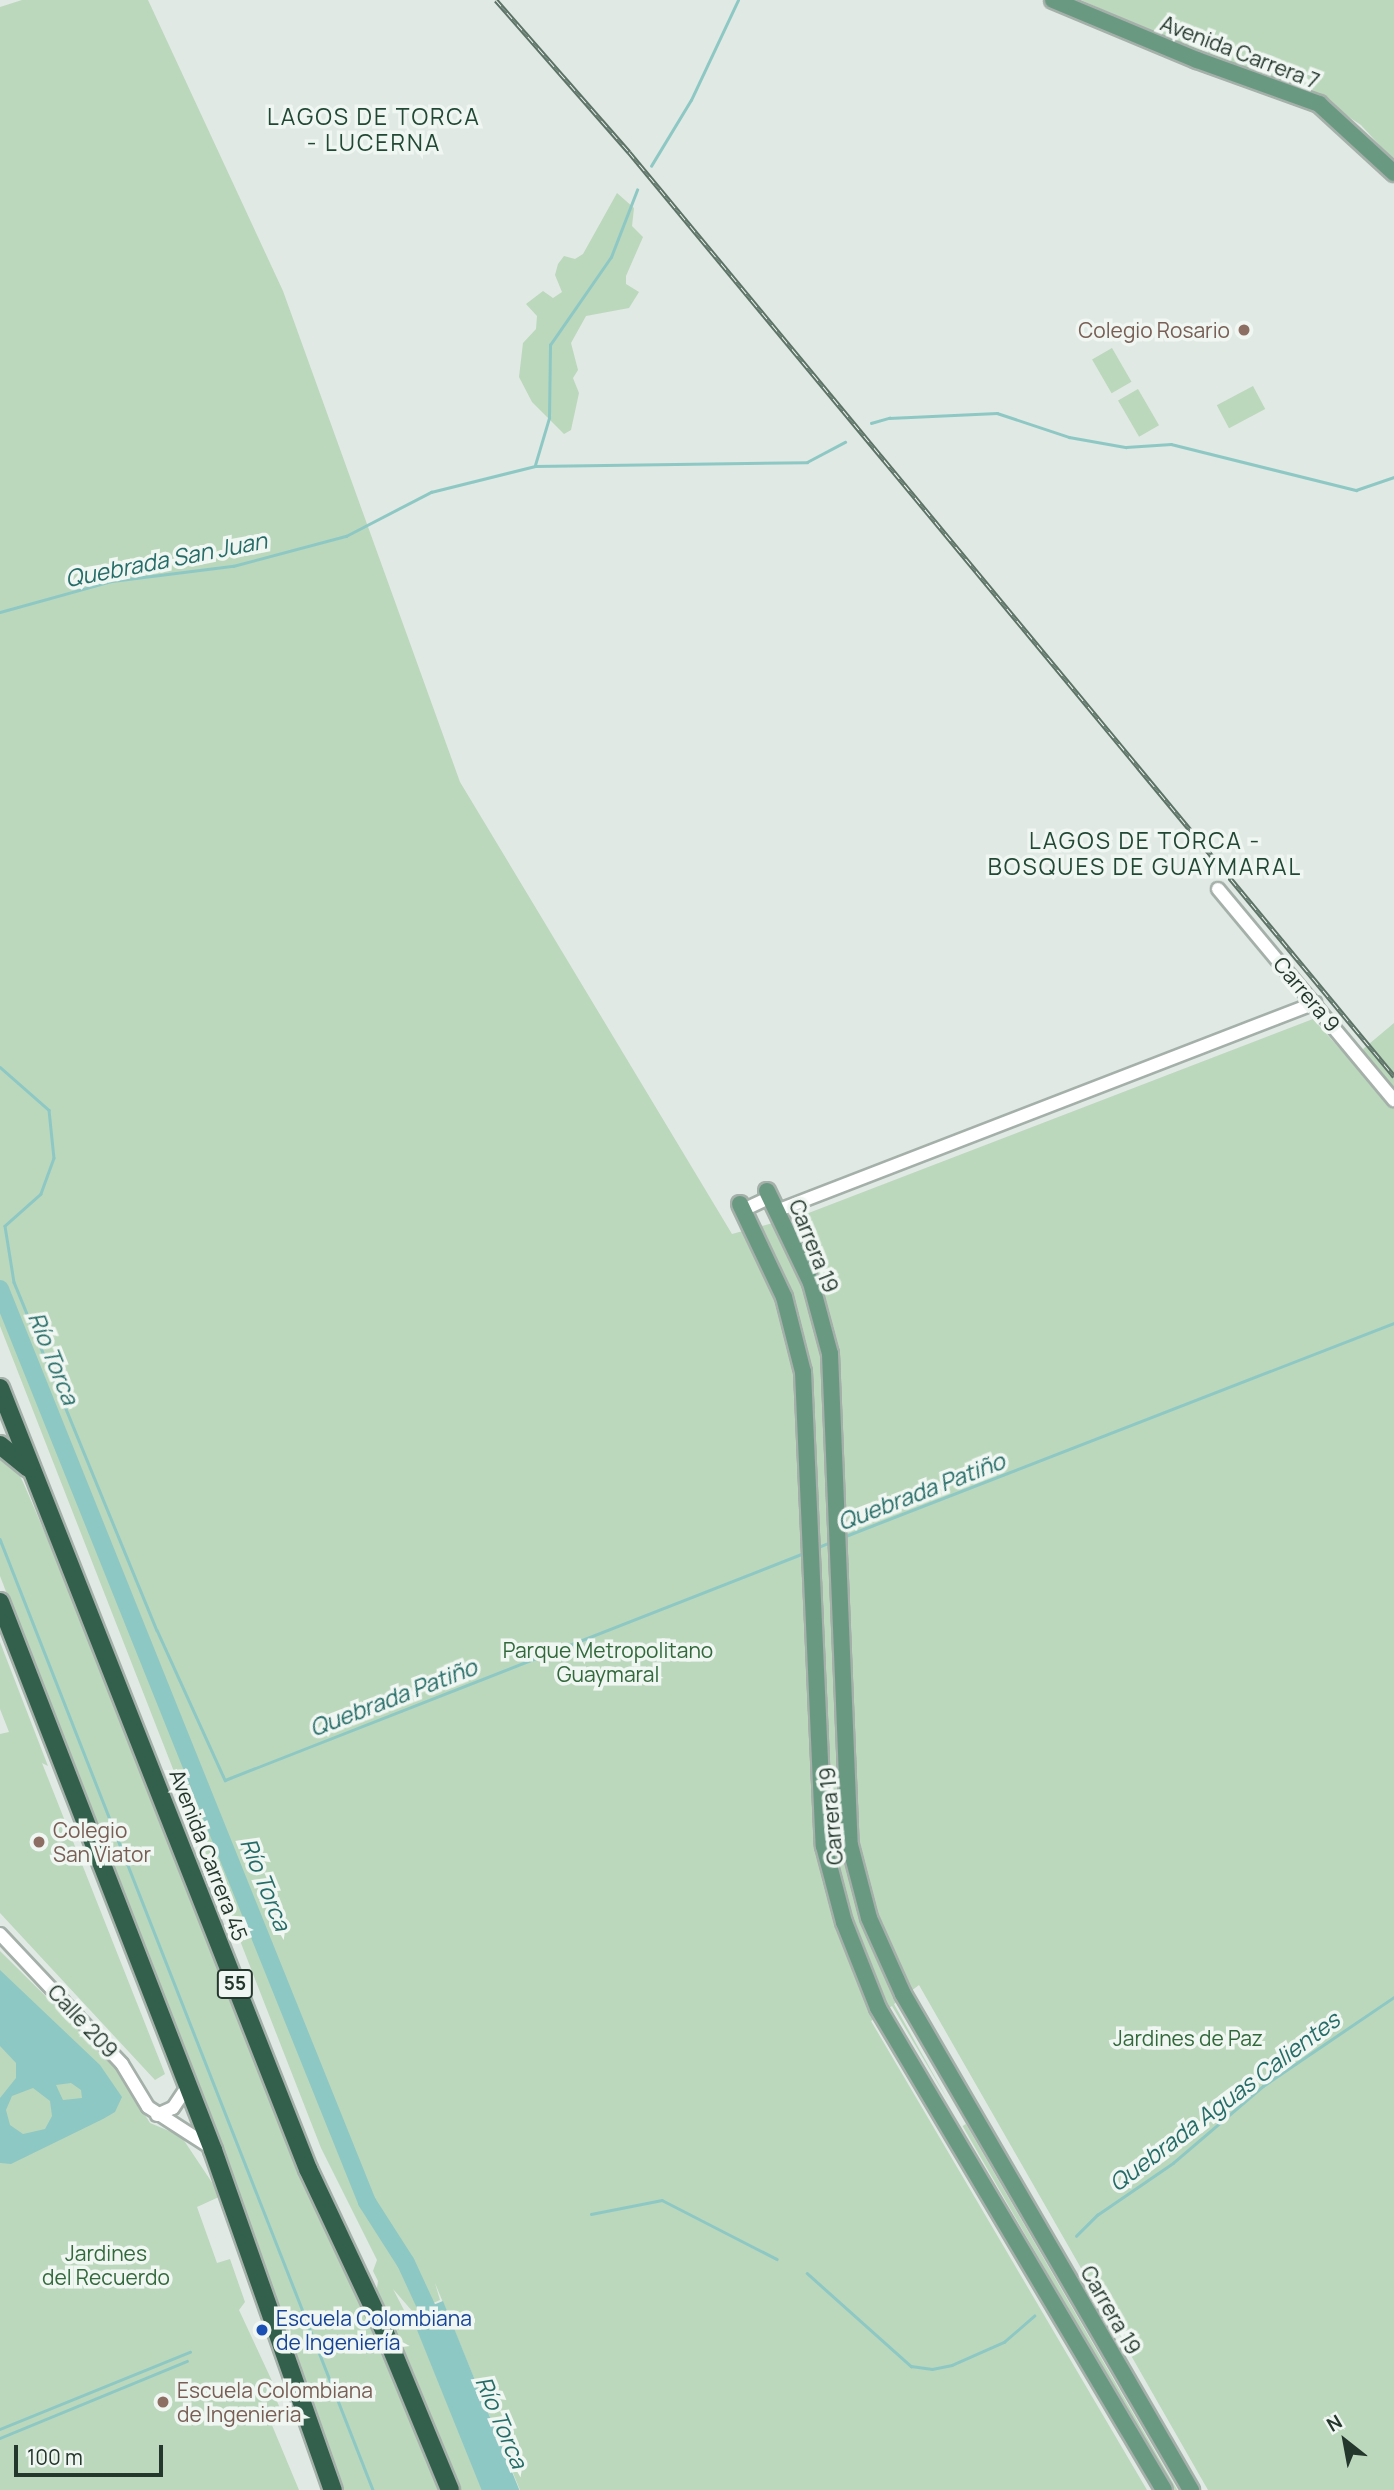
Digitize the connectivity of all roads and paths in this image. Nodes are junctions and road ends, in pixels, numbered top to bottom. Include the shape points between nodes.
1 (1053, 0) edge
2 (1394, 173) edge
3 (1218, 889) dead end
4 (1315, 1003) junction
5 (1394, 1100) edge
6 (772, 1199) junction
7 (742, 1207) joint
8 (0, 1388) edge
9 (0, 1446) edge
10 (33, 1473) junction
11 (0, 1602) edge
12 (0, 1934) edge
13 (188, 2086) junction
14 (157, 2115) junction
15 (213, 2150) junction
16 (333, 2490) edge
17 (450, 2490) edge
18 (1164, 2490) edge
19 (1191, 2490) edge

1 - 2 main road, Avenida Carrera 7 via 1197,60 1310,99 1339,119
3 - 4 street, Carrera 9
4 - 5 street, Carrera 9
4 - 6 street
6 - 7 street
6 - 19 main road, Carrera 19 via 811,1283 830,1354 850,1845 869,1918 903,1994
7 - 18 main road, Carrera 19 via 784,1297 803,1372 824,1846 844,1922 878,2008
8 - 10 highway, Avenida Carrera 45 / 55
9 - 10 highway
10 - 17 highway, Avenida Carrera 45 / 55 via 308,2169 385,2333
11 - 13 highway
12 - 14 street, Calle 209 via 122,2064
13 - 14 street via 173,2108
13 - 15 highway
14 - 15 street, Calle 209
15 - 16 highway

